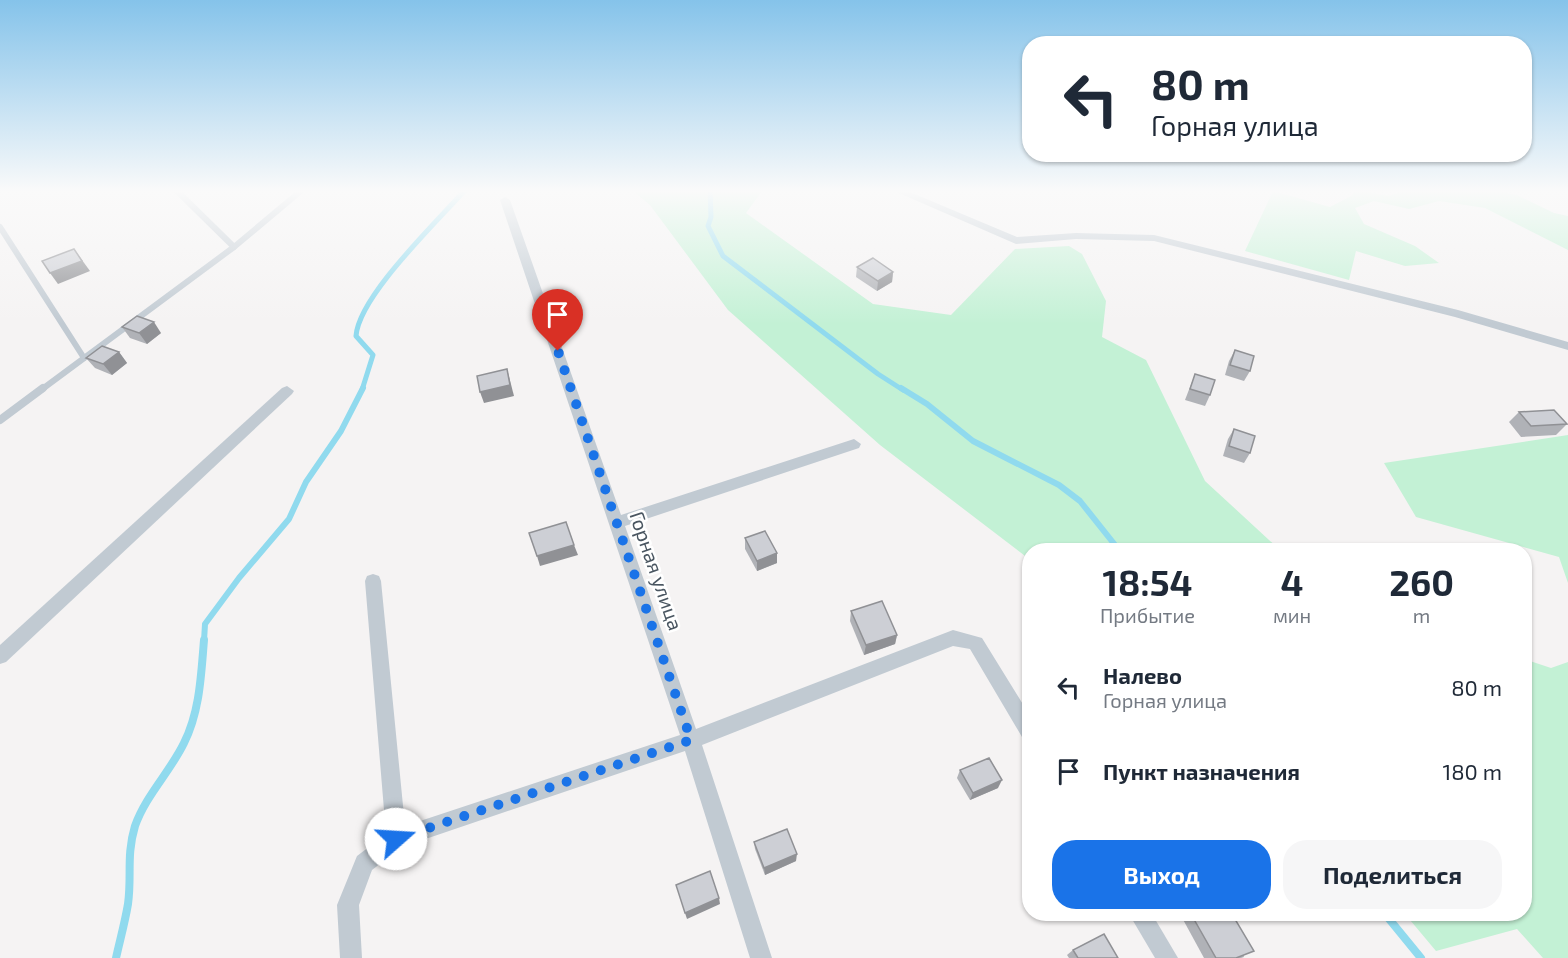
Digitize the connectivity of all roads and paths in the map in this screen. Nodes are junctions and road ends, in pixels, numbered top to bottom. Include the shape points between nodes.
1 (5, 235) edge
2 (221, 235) edge
3 (249, 235) edge
4 (517, 235) edge
5 (1001, 235) edge
6 (234, 247) junction
7 (1568, 346) edge
8 (84, 358) junction
9 (287, 391) dead end
10 (0, 420) edge
11 (854, 444) dead end
12 (617, 523) junction
13 (372, 580) dead end
14 (0, 656) edge
15 (1022, 719) edge
16 (691, 740) junction
17 (396, 839) junction
18 (1144, 921) edge
19 (351, 958) edge
20 (761, 958) edge
21 (1167, 958) edge

1 - 8 lane
2 - 6 lane
3 - 6 lane
4 - 12 street, Горная улица
5 - 7 street via 1016,241 1076,236 1155,238 1458,314
6 - 8 lane
8 - 10 lane
9 - 14 street
11 - 12 street
12 - 16 street, Горная улица
13 - 17 street
15 - 16 street via 976,643 953,638
16 - 17 street
16 - 20 street, Горная улица
17 - 19 street via 364,863 348,905
18 - 21 street

